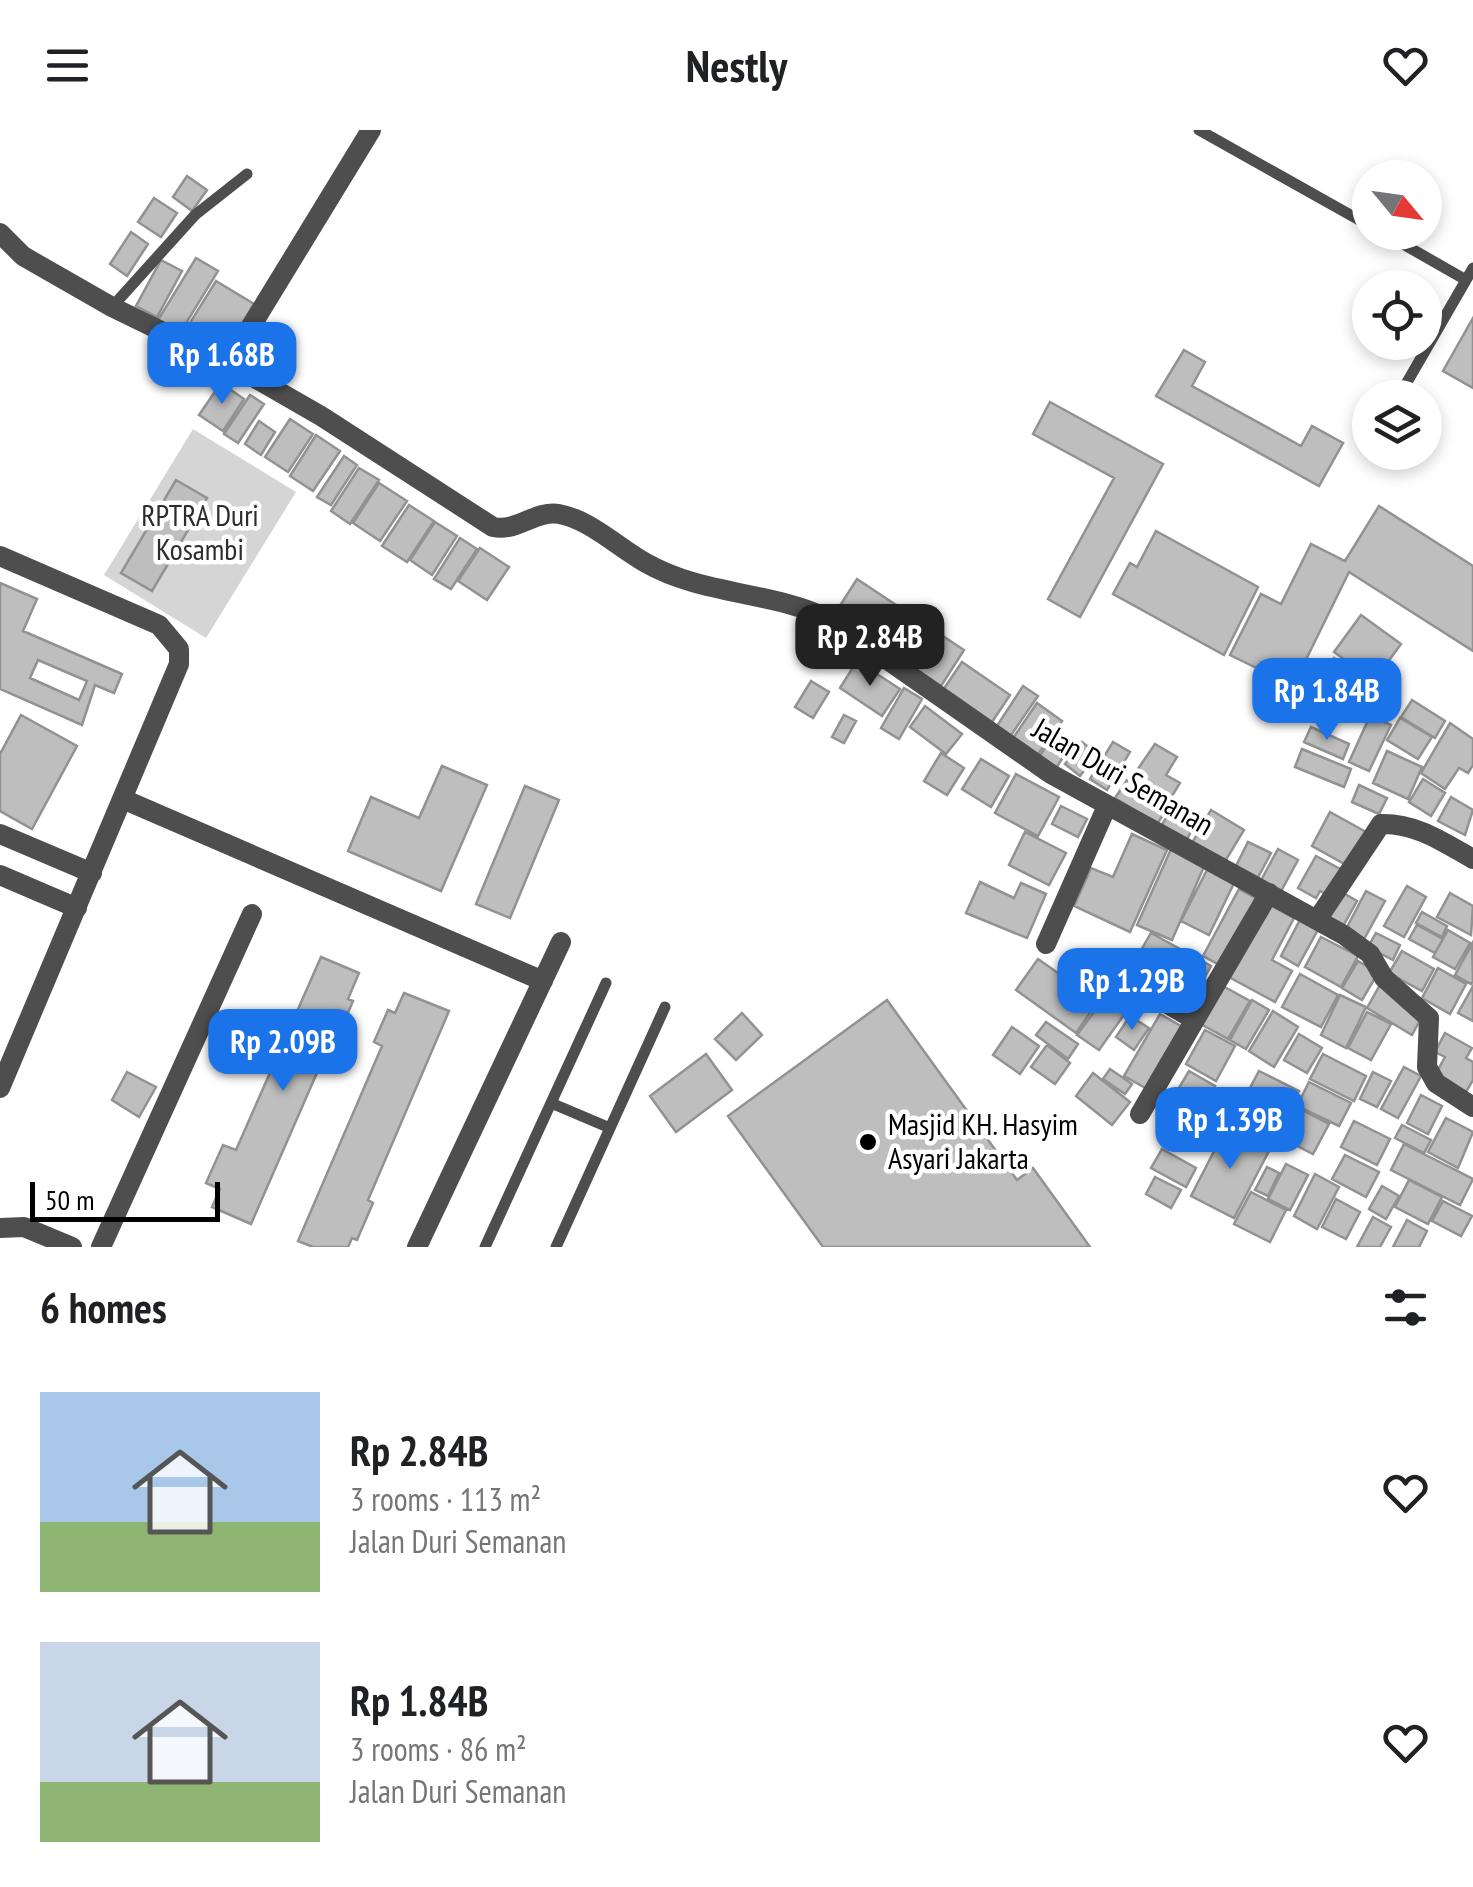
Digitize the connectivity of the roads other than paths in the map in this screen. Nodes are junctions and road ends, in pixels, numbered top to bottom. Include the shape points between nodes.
1 (371, 130) edge
2 (1199, 130) edge
3 (247, 174) dead end
4 (1352, 216) edge
5 (0, 233) edge
6 (1420, 250) edge
7 (1470, 274) edge
8 (112, 308) junction
9 (228, 364) junction
10 (1408, 380) edge
11 (0, 556) edge
12 (124, 800) junction
13 (1107, 806) junction
14 (0, 834) edge
15 (1473, 859) edge
16 (92, 873) junction
17 (0, 875) edge
18 (1269, 893) junction
19 (77, 908) junction
20 (252, 914) dead end
21 (1317, 920) junction
22 (561, 942) dead end
23 (1046, 944) dead end
24 (1114, 972) dead end
25 (543, 981) junction
26 (606, 983) dead end
27 (665, 1007) dead end
28 (1193, 1019) junction
29 (0, 1088) edge
30 (550, 1103) junction
31 (1473, 1107) edge
32 (1140, 1114) dead end
33 (610, 1128) junction
34 (0, 1228) edge
35 (72, 1247) edge
36 (101, 1247) edge
37 (416, 1247) edge
38 (485, 1247) edge
39 (556, 1247) edge

1 - 9 street
2 - 4 lane
3 - 8 lane via 195,216
5 - 8 street, Jalan Duri Semanan via 24,256
6 - 7 lane
7 - 10 lane
8 - 9 street, Jalan Duri Semanan
9 - 13 street, Jalan Duri Semanan via 492,527 544,514 574,518 651,566 829,619
11 - 12 street via 159,625 179,649 173,684
12 - 16 street
12 - 25 street
13 - 18 street, Jalan Duri Semanan
13 - 23 street
14 - 16 street
15 - 21 street via 1413,828 1380,824
16 - 19 street
17 - 19 street
18 - 21 street, Jalan Duri Semanan
18 - 28 street
19 - 29 street
20 - 36 street
21 - 31 street, Jalan Duri Semanan via 1370,954 1384,978 1429,1018 1427,1067 1436,1083
22 - 25 street
24 - 28 street
25 - 37 street
26 - 30 lane
27 - 33 lane
28 - 32 street
30 - 33 lane
30 - 38 lane
33 - 39 lane
34 - 35 street via 24,1226

